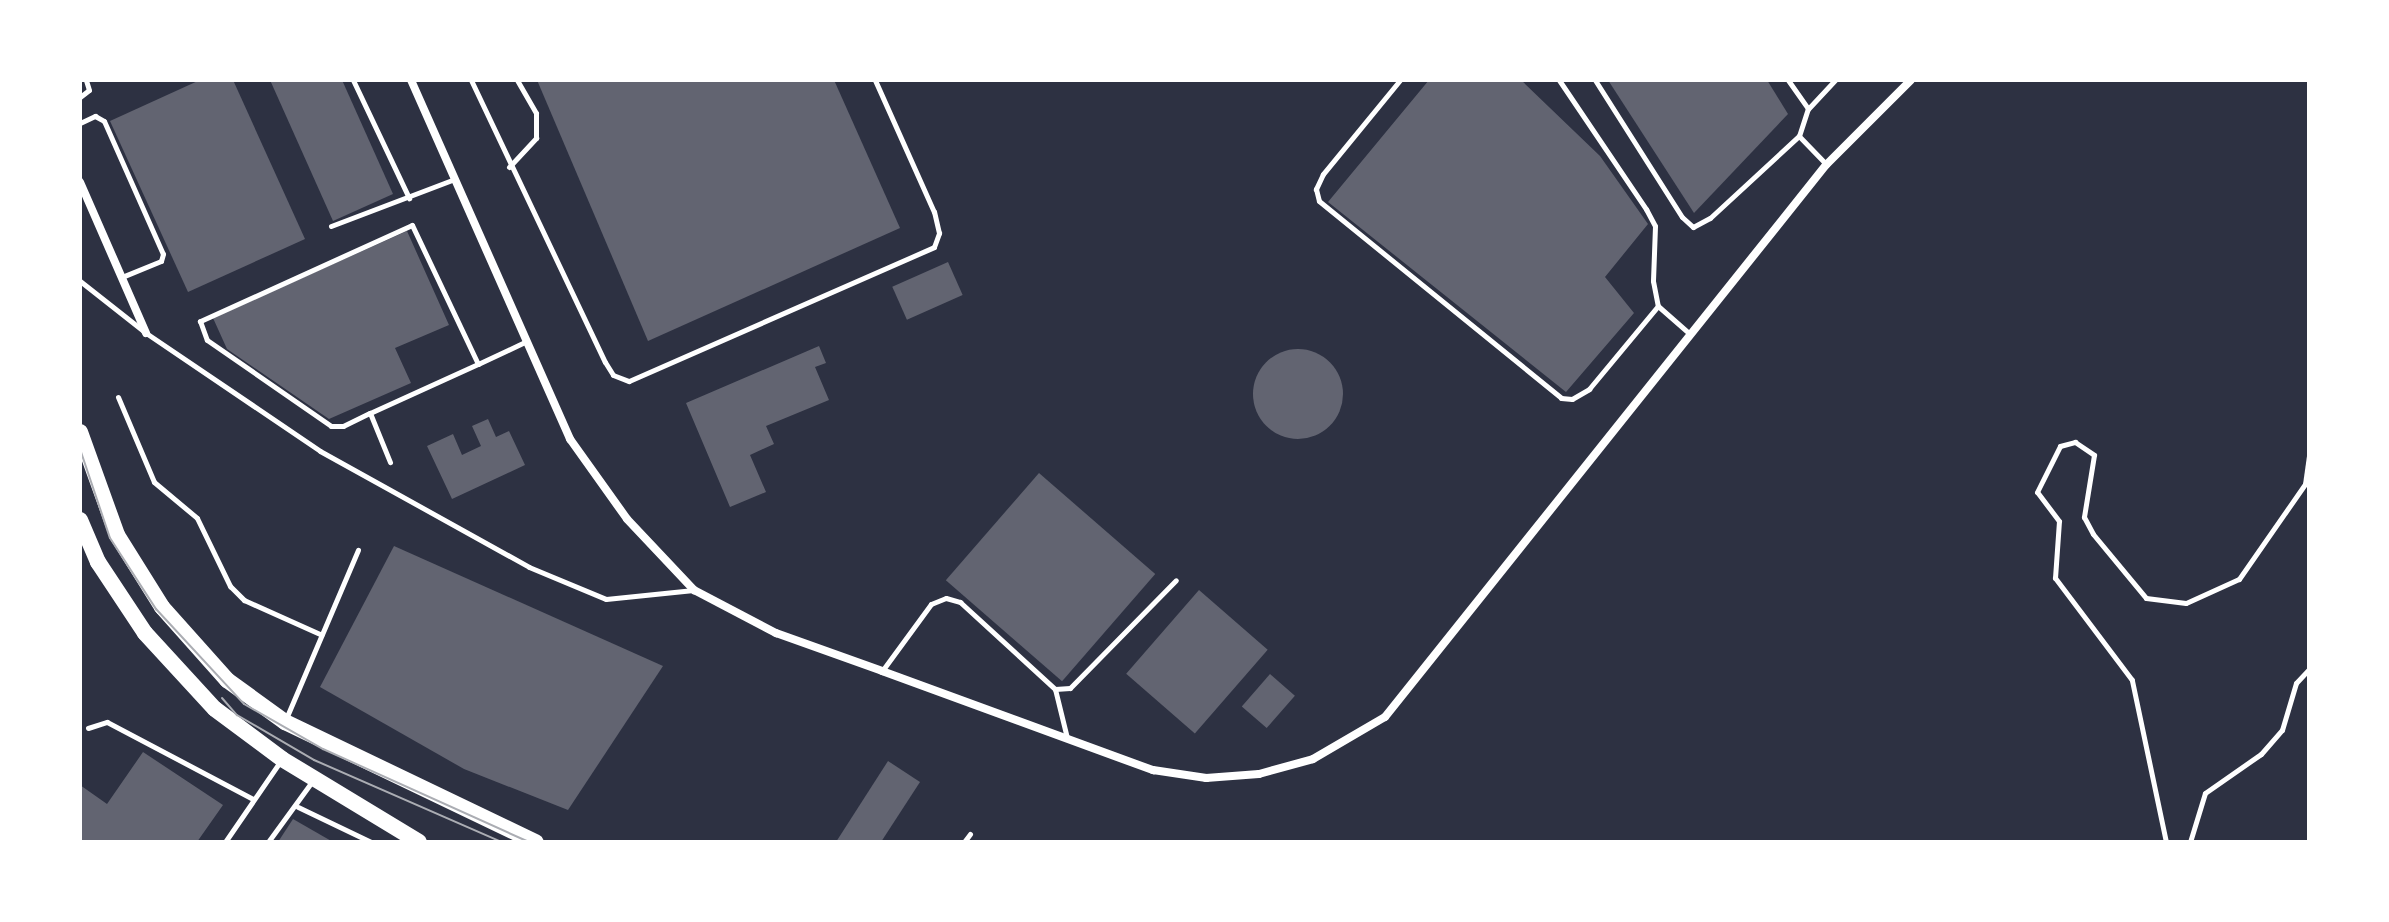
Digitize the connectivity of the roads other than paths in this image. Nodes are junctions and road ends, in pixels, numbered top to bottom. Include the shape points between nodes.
1 (86, 80) edge
2 (353, 80) edge
3 (411, 80) edge
4 (471, 80) edge
5 (517, 80) edge
6 (875, 80) edge
7 (1400, 80) edge
8 (1559, 80) edge
9 (1595, 80) edge
10 (1788, 80) edge
11 (1835, 80) edge
12 (1911, 80) edge
13 (80, 97) edge
14 (1808, 109) junction
15 (80, 123) edge
16 (1799, 136) junction
17 (1826, 165) junction
18 (509, 167) junction
19 (455, 179) junction
20 (80, 182) edge
21 (409, 198) junction
22 (331, 226) dead end
23 (122, 277) junction
24 (80, 281) edge
25 (1658, 306) junction
26 (146, 333) junction
27 (1691, 334) junction
28 (527, 341) junction
29 (478, 364) junction
30 (118, 397) dead end
31 (370, 413) junction
32 (80, 432) edge
33 (2309, 455) edge
34 (390, 462) dead end
35 (80, 520) edge
36 (358, 550) dead end
37 (1176, 580) dead end
38 (694, 590) junction
39 (322, 635) junction
40 (2309, 669) edge
41 (882, 671) junction
42 (1055, 689) junction
43 (285, 722) junction
44 (88, 728) dead end
45 (1068, 739) junction
46 (282, 759) junction
47 (314, 779) junction
48 (253, 799) junction
49 (298, 807) junction
50 (970, 834) dead end
51 (225, 842) edge
52 (268, 842) edge
53 (371, 842) edge
54 (419, 842) edge
55 (536, 842) edge
56 (964, 842) edge
57 (2166, 842) edge
58 (2190, 842) edge

1 - 13 lane via 89,90
2 - 21 lane
3 - 19 street
4 - 18 lane
5 - 18 lane via 536,113 536,138
6 - 18 lane via 934,212 939,233 934,247 629,381 613,375 605,362
7 - 25 lane via 1323,174 1316,189 1319,201 1561,398 1572,399 1589,389
8 - 25 lane via 1655,226 1653,281
9 - 16 lane via 1693,227 1710,218
10 - 14 lane
11 - 14 lane
12 - 17 street
14 - 16 lane
15 - 23 lane via 95,116 104,121 163,254 161,261
16 - 17 lane
17 - 27 street
19 - 21 lane
19 - 28 street
20 - 23 street
21 - 22 lane
23 - 26 street
24 - 26 lane
25 - 27 lane
26 - 38 lane via 373,484 529,567 606,599
27 - 45 street via 1385,717 1313,759 1259,774 1206,778 1153,770
28 - 29 lane
28 - 38 street via 570,439 627,519
29 - 31 lane
29 - 31 lane via 412,225 201,318 207,340 331,426
30 - 39 lane via 154,482 197,518 230,586 244,600
31 - 34 lane
32 - 43 main road via 117,535 162,607 227,680
33 - 57 lane via 2305,484 2239,579 2186,603 2146,598 2093,534 2084,517 2094,455 2075,442 2060,446 2037,492 2059,521 2055,578 2132,680
35 - 46 main road via 98,562 145,633 215,709
36 - 39 lane
37 - 42 lane via 1083,679
38 - 41 street via 776,633
39 - 43 lane
40 - 58 lane via 2296,683 2282,730 2261,754 2205,793
41 - 42 lane via 931,604 946,598 960,602
41 - 45 street
42 - 45 lane
43 - 55 main road
44 - 48 lane via 107,722
46 - 47 main road
46 - 48 lane
47 - 49 lane
47 - 54 main road
48 - 51 lane
49 - 52 lane
49 - 53 lane
50 - 56 lane

